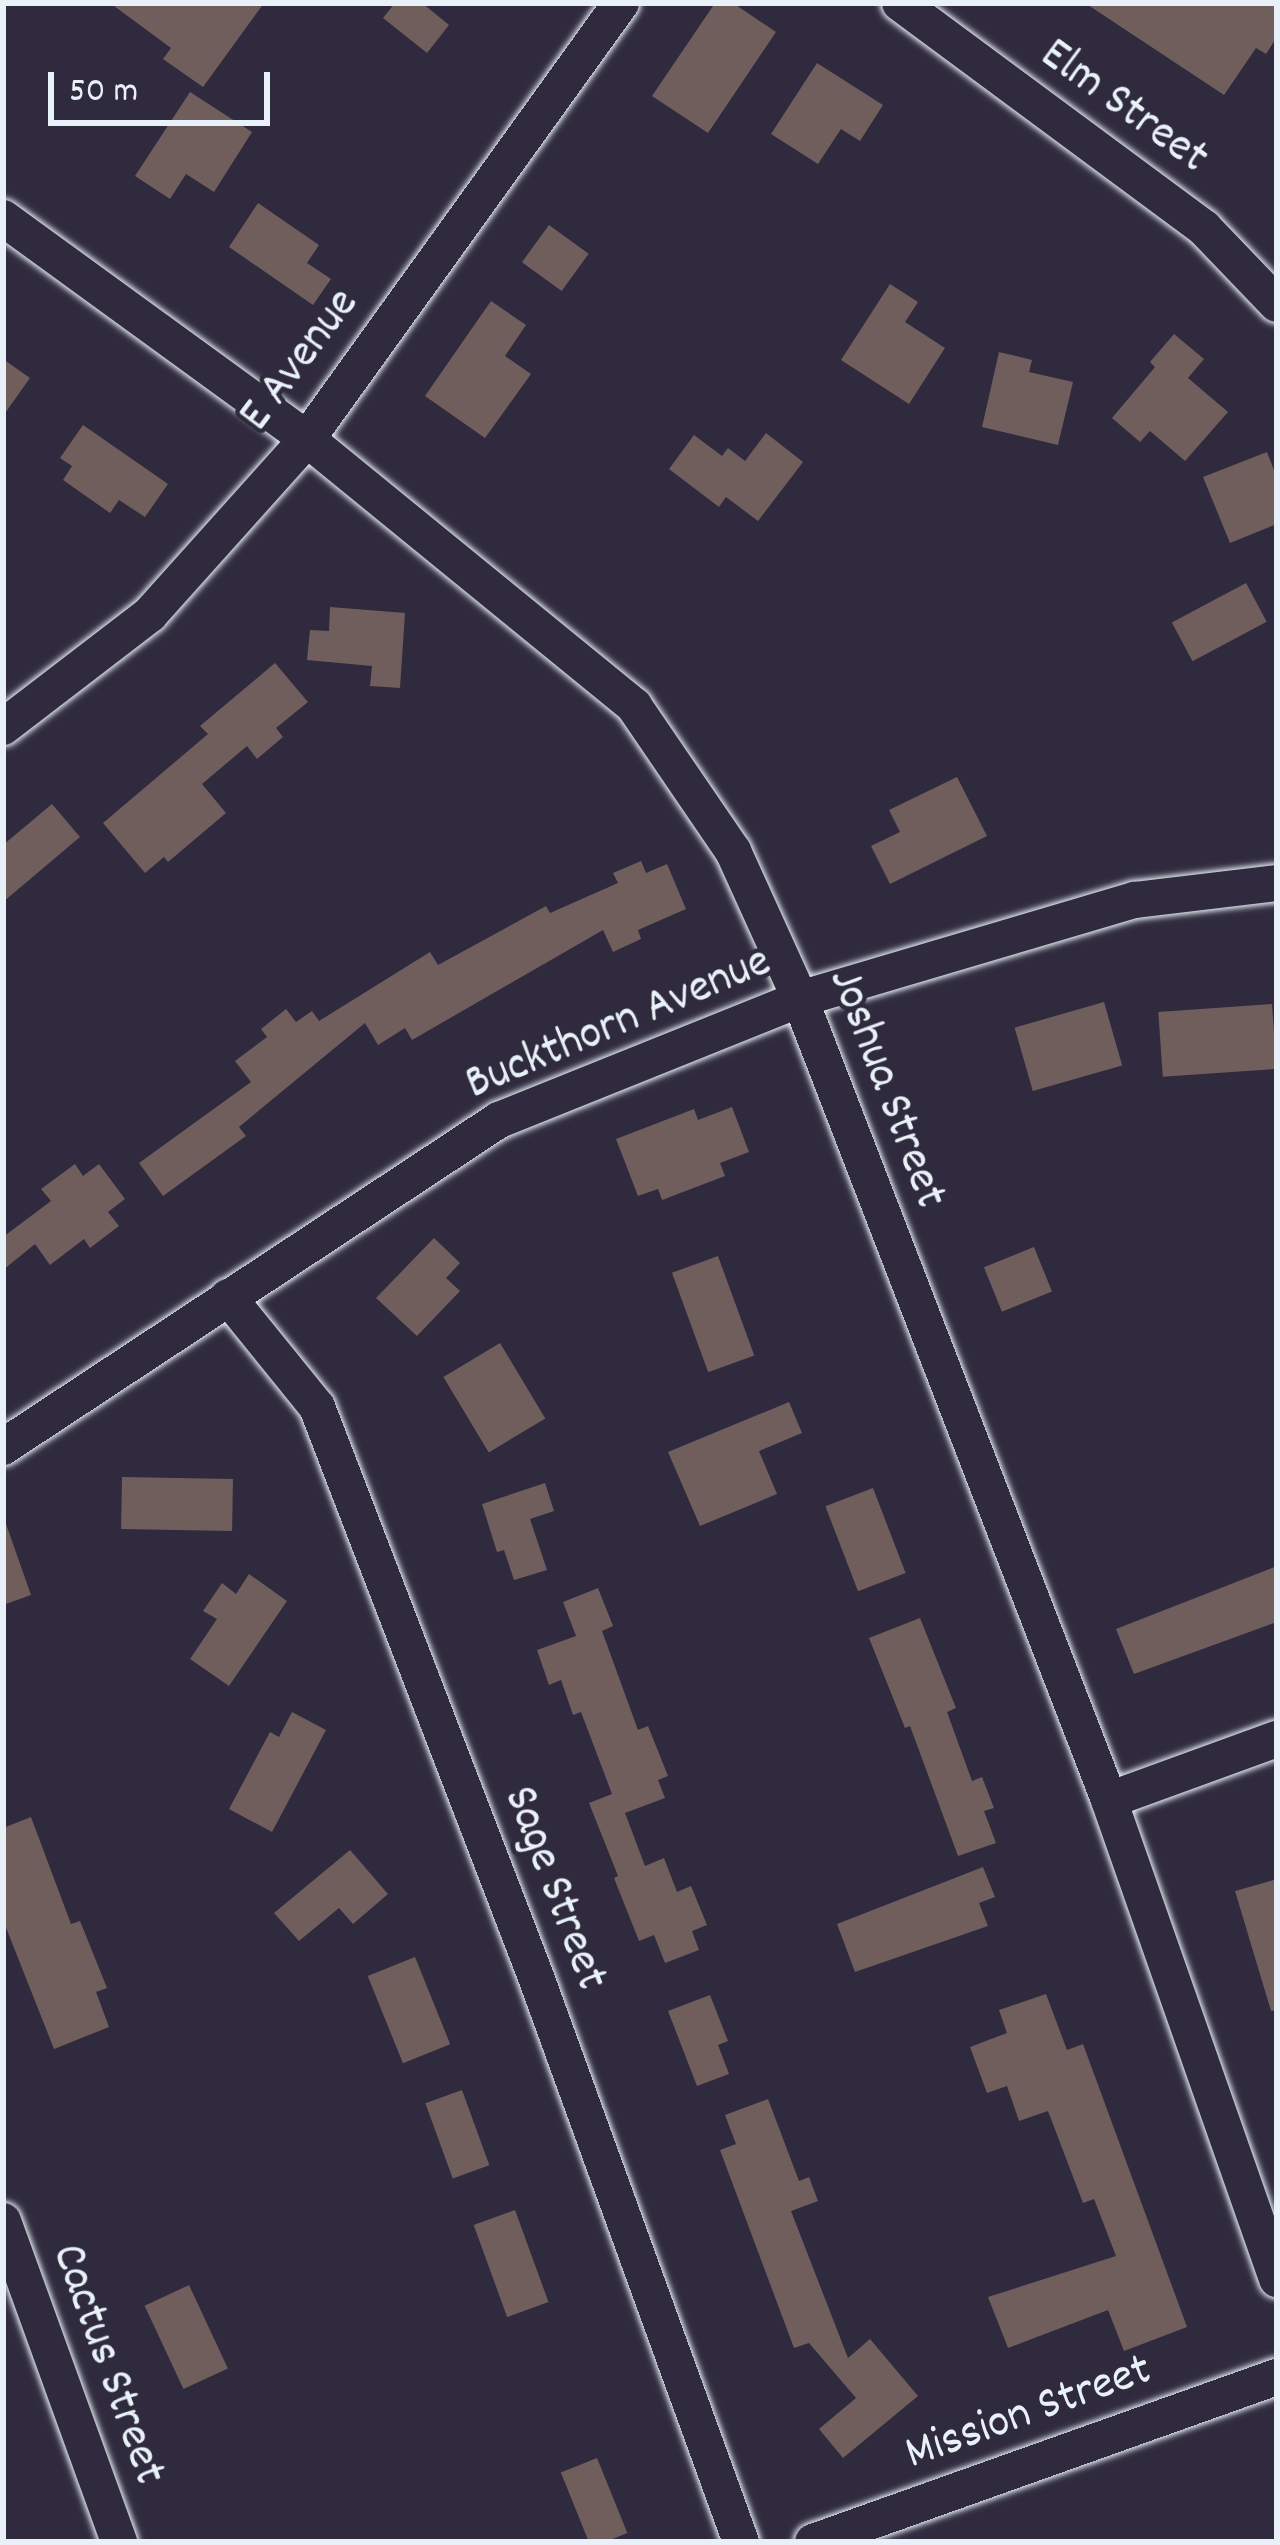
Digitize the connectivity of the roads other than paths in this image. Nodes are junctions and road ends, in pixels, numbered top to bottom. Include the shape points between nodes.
1 (620, 3) edge
2 (899, 3) edge
3 (3, 218) edge
4 (1277, 304) edge
5 (307, 439) junction
6 (3, 727) edge
7 (1277, 883) edge
8 (800, 999) junction
9 (228, 1297) junction
10 (3, 1447) edge
11 (1277, 1739) edge
12 (1109, 1800) junction
13 (3, 2221) edge
14 (1277, 2279) edge
15 (1277, 2377) edge
16 (119, 2542) edge
17 (741, 2542) edge
18 (813, 2542) edge

1 - 5 street, E Avenue
2 - 4 street, Elm Street via 1204,228
3 - 5 street, Joshua Street
5 - 6 street, E Avenue via 150,614
5 - 8 street, Joshua Street via 634,706 733,851
7 - 8 street, Buckthorn Avenue via 1135,900
8 - 9 street, Buckthorn Avenue via 499,1120
8 - 12 street, Joshua Street
9 - 10 street, Buckthorn Avenue
9 - 17 street, Sage Street via 317,1406
11 - 12 street
12 - 14 street, Joshua Street
13 - 16 street, Cactus Street
15 - 18 street, Mission Street

